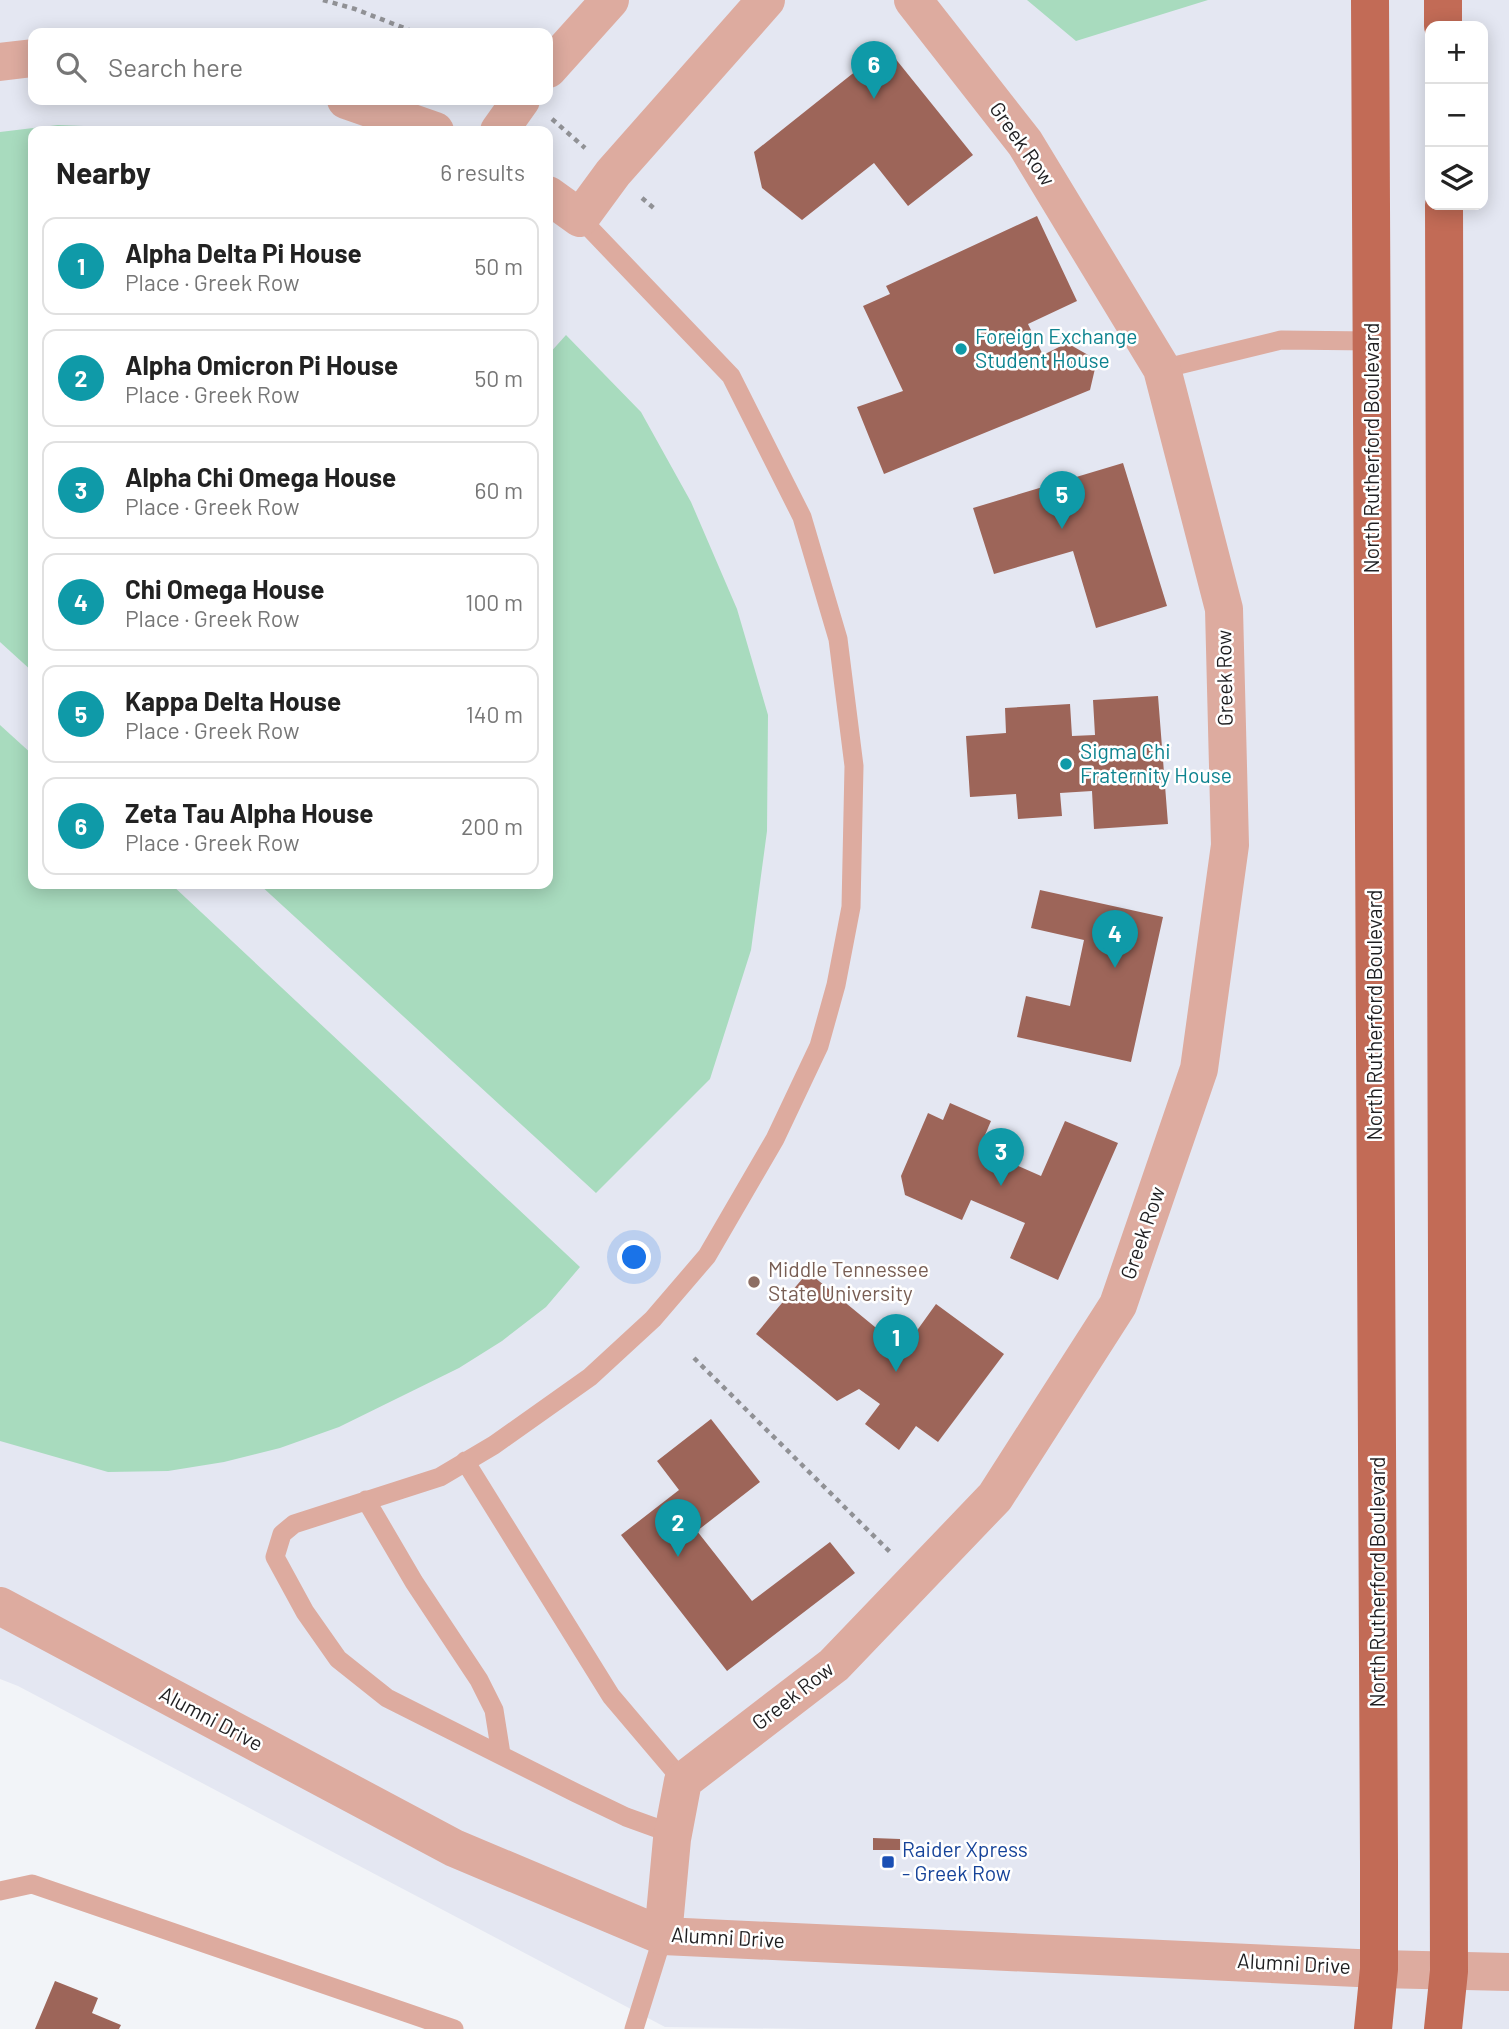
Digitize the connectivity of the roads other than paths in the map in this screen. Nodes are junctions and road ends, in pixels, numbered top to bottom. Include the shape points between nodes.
1 (610, 0) edge
2 (766, 0) edge
3 (913, 0) edge
4 (1370, 0) edge
5 (1443, 0) edge
6 (1443, 21) edge
7 (28, 59) edge
8 (0, 62) edge
9 (553, 63) edge
10 (360, 105) edge
11 (517, 105) edge
12 (421, 126) edge
13 (503, 126) edge
14 (553, 199) edge
15 (1444, 210) edge
16 (580, 218) junction
17 (1372, 341) junction
18 (1163, 369) junction
19 (465, 1461) junction
20 (366, 1500) junction
21 (0, 1606) edge
22 (500, 1755) junction
23 (683, 1780) junction
24 (673, 1834) junction
25 (0, 1891) edge
26 (663, 1936) junction
27 (1379, 1969) junction
28 (1449, 1971) junction
29 (1509, 1972) edge
30 (454, 2029) edge
31 (634, 2029) edge
32 (1373, 2029) edge
33 (1443, 2029) edge

1 - 9 street
2 - 16 street via 613,173
3 - 18 street, Greek Row via 1025,144
4 - 17 main road, North Rutherford Boulevard
5 - 6 main road
7 - 8 street
10 - 12 street
11 - 13 street
14 - 16 street
15 - 28 main road
16 - 19 lane via 731,376 802,517 838,639 851,740 851,907 818,1046 775,1139 707,1256 653,1319 590,1377
17 - 18 lane via 1281,340
17 - 27 main road, North Rutherford Boulevard
18 - 23 street, Greek Row via 1224,609 1230,845 1199,1069 1118,1305 995,1497 834,1665
19 - 20 lane via 440,1477
19 - 23 lane via 611,1696
20 - 22 lane via 479,1680 494,1710
20 - 22 lane via 294,1524 282,1534 275,1557 282,1572 338,1659 387,1698
21 - 26 street, Alumni Drive via 454,1848
22 - 24 lane via 626,1817
23 - 24 street
24 - 26 street
25 - 30 lane via 32,1884
26 - 27 street, Alumni Drive
26 - 31 lane
27 - 28 street, Alumni Drive
27 - 32 main road, North Rutherford Boulevard
28 - 29 street, Alumni Drive
28 - 33 main road

